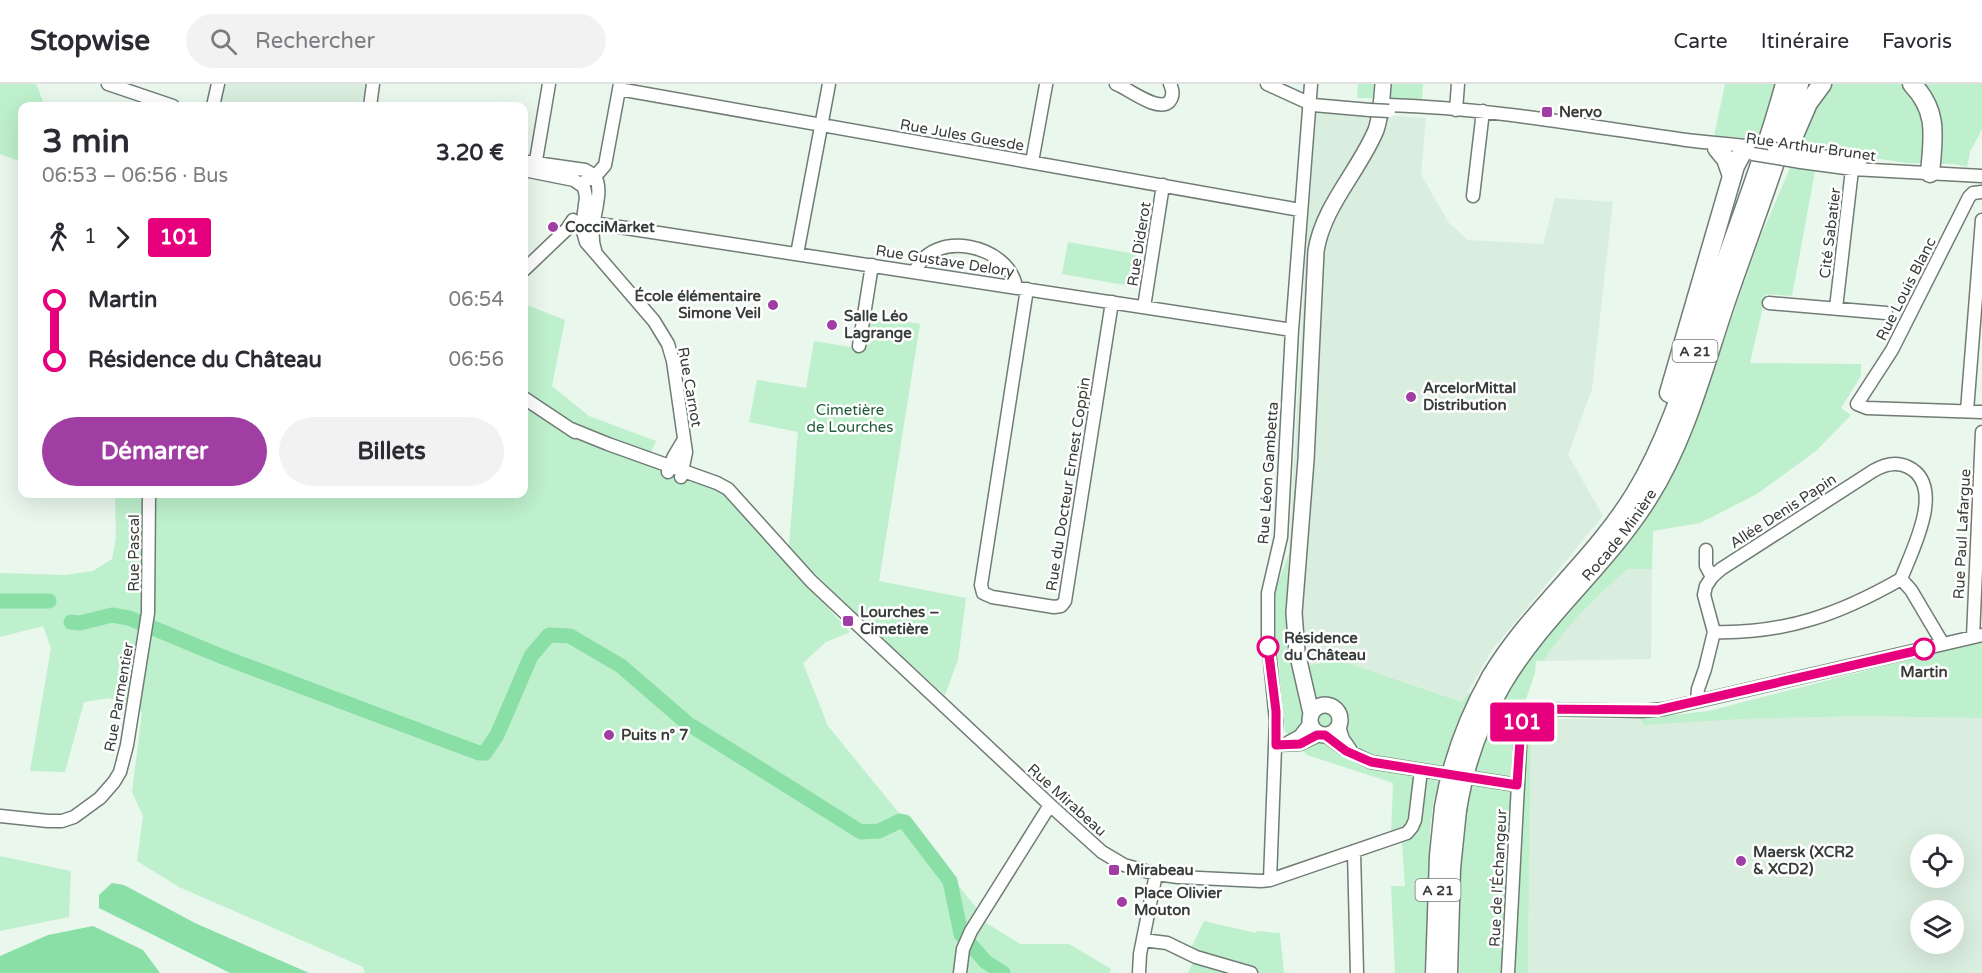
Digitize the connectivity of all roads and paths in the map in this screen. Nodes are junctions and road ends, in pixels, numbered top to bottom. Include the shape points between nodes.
1 (108, 84) edge
2 (218, 84) edge
3 (373, 84) edge
4 (549, 84) edge
5 (829, 84) edge
6 (1046, 84) edge
7 (1116, 84) edge
8 (1170, 84) edge
9 (1266, 84) edge
10 (1277, 84) edge
11 (1311, 84) edge
12 (1383, 84) edge
13 (1458, 84) edge
14 (1785, 84) edge
15 (1799, 84) edge
16 (1822, 84) edge
17 (1912, 84) edge
18 (620, 87) edge
19 (1308, 101) junction
20 (161, 102) edge
21 (214, 102) edge
22 (371, 102) edge
23 (1456, 110) junction
24 (1484, 111) junction
25 (822, 125) junction
26 (1690, 140) junction
27 (1718, 148) junction
28 (1751, 150) junction
29 (1032, 162) junction
30 (1853, 165) junction
31 (529, 166) edge
32 (1930, 173) junction
33 (1981, 173) edge
34 (594, 176) junction
35 (1732, 176) junction
36 (581, 184) junction
37 (1163, 185) junction
38 (1982, 192) edge
39 (1473, 196) dead end
40 (1761, 200) junction
41 (1300, 210) junction
42 (1982, 220) edge
43 (583, 221) junction
44 (797, 254) junction
45 (872, 265) junction
46 (528, 266) edge
47 (915, 272) junction
48 (1021, 288) junction
49 (1112, 302) junction
50 (1769, 303) dead end
51 (1144, 307) junction
52 (1836, 309) junction
53 (1886, 313) dead end
54 (1292, 330) junction
55 (859, 346) dead end
56 (528, 401) edge
57 (1967, 411) junction
58 (1982, 412) edge
59 (1982, 432) edge
60 (683, 441) junction
61 (669, 470) junction
62 (682, 474) junction
63 (148, 498) edge
64 (1606, 534) junction
65 (1706, 550) dead end
66 (1712, 577) junction
67 (1901, 579) junction
68 (146, 631) joint
69 (1714, 632) junction
70 (1977, 636) edge
71 (1943, 644) junction
72 (1302, 671) junction
73 (1497, 681) junction
74 (1697, 701) junction
75 (1327, 704) junction
76 (1317, 726) junction
77 (1339, 727) junction
78 (1276, 745) junction
79 (1360, 758) junction
80 (1421, 770) junction
81 (1517, 785) junction
82 (1050, 805) junction
83 (1450, 809) junction
84 (0, 816) edge
85 (1354, 851) junction
86 (1156, 874) junction
87 (1270, 880) junction
88 (1143, 940) junction
89 (960, 973) edge
90 (1139, 973) edge
91 (1251, 973) edge
92 (1357, 973) edge
93 (1435, 973) edge
94 (1448, 973) edge
95 (1508, 973) edge

1 - 20 street
2 - 21 street
3 - 22 street
4 - 31 street
5 - 25 street
6 - 29 street
7 - 8 street via 1161,105 1172,98
9 - 19 street
10 - 19 street
11 - 19 street, Rue Léon Gambetta
12 - 72 main road via 1375,131 1325,221 1316,250 1294,614
13 - 23 street
14 - 64 highway, Rocade Minière / A 21 via 1663,439 1634,496
15 - 40 highway, Rocade Minière / A 21
16 - 40 highway via 1808,103 1772,190
17 - 32 highway via 1932,117
18 - 25 street, Rue Jules Guesde
18 - 34 street via 606,161
19 - 23 street
19 - 41 street, Rue Léon Gambetta
23 - 24 street
24 - 26 street
24 - 39 street
25 - 29 street, Rue Jules Guesde
25 - 44 street
26 - 27 street, Rue Arthur Brunet
26 - 28 street
27 - 28 street, Rue Arthur Brunet
27 - 35 highway
28 - 30 street, Rue Arthur Brunet, bridge
28 - 35 highway via 1737,161
29 - 37 street, Rue Jules Guesde
30 - 32 street, Rue Arthur Brunet
30 - 52 street, Cité Sabatier
31 - 34 street via 585,170
31 - 36 street
32 - 33 street, Rue Arthur Brunet
34 - 36 street
34 - 43 street, Rue Carnot via 599,188
35 - 64 highway via 1655,438
36 - 43 street, Rue Carnot via 586,197
37 - 41 street, Rue Jules Guesde
37 - 51 street, Rue Diderot
38 - 57 street, Rue Louis Blanc via 1969,197 1895,343 1857,404 1867,408
40 - 73 highway, Rocade Minière / A 21 via 1688,412 1649,497
41 - 54 street, Rue Léon Gambetta
42 - 57 street
43 - 44 street, Rue Gustave Delory
43 - 46 street via 568,228
43 - 60 street, Rue Carnot via 597,256 666,339 673,361
44 - 45 street, Rue Gustave Delory
45 - 47 street, Rue Gustave Delory
45 - 55 street
47 - 48 street, Rue Gustave Delory
47 - 48 street via 936,249 969,247 998,260
48 - 49 street, Rue Gustave Delory
48 - 49 street, Rue du Docteur Ernest Coppin via 981,585 986,595 1002,599 1054,607 1065,601
49 - 51 street, Rue Gustave Delory
50 - 52 street
51 - 54 street, Rue Gustave Delory
52 - 53 street
54 - 78 street, Rue Léon Gambetta via 1281,537 1270,582 1267,634
56 - 61 street, Rue Mirabeau via 571,429
57 - 58 street
59 - 70 street, Rue Paul Lafargue
60 - 61 street, Rue Carnot
60 - 62 street, Rue Carnot via 686,452
61 - 62 street, Rue Mirabeau
62 - 82 street, Rue Mirabeau via 737,501 811,581
63 - 68 street, Rue Pascal
64 - 73 highway, Rocade Minière / A 21 via 1503,658
65 - 66 street via 1706,566
66 - 67 street, Allée Denis Papin via 1873,471 1891,464 1905,465 1923,482 1922,528
66 - 69 street via 1704,595
67 - 69 street via 1853,605 1811,620 1762,630
67 - 71 street
68 - 84 street, Rue Parmentier via 126,752 110,787 90,807 68,819
69 - 74 street
70 - 71 street
71 - 74 street
72 - 75 main road
72 - 76 main road
73 - 83 highway, Rocade Minière / A 21, bridge via 1472,714 1460,744
74 - 81 street, Rue de l'Échangeur via 1650,710 1537,709 1523,720
75 - 76 main road via 1318,706
75 - 77 main road via 1339,713
76 - 77 main road via 1334,732
76 - 78 street
76 - 79 street
77 - 79 street
78 - 87 street, Rue Léon Gambetta
79 - 80 street
80 - 81 street
80 - 85 street, Rue Mirabeau via 1412,827 1403,834
81 - 95 street, Rue de l'Échangeur
82 - 86 street, Rue Mirabeau via 1113,859
82 - 89 street via 971,931 963,949
83 - 93 highway, Rocade Minière / A 21 via 1438,856
83 - 94 highway, Rocade Minière / A 21
85 - 87 street, Rue Mirabeau
85 - 92 street
86 - 87 street, Rue Mirabeau
86 - 88 street
88 - 90 street
88 - 91 street via 1167,943 1196,957

